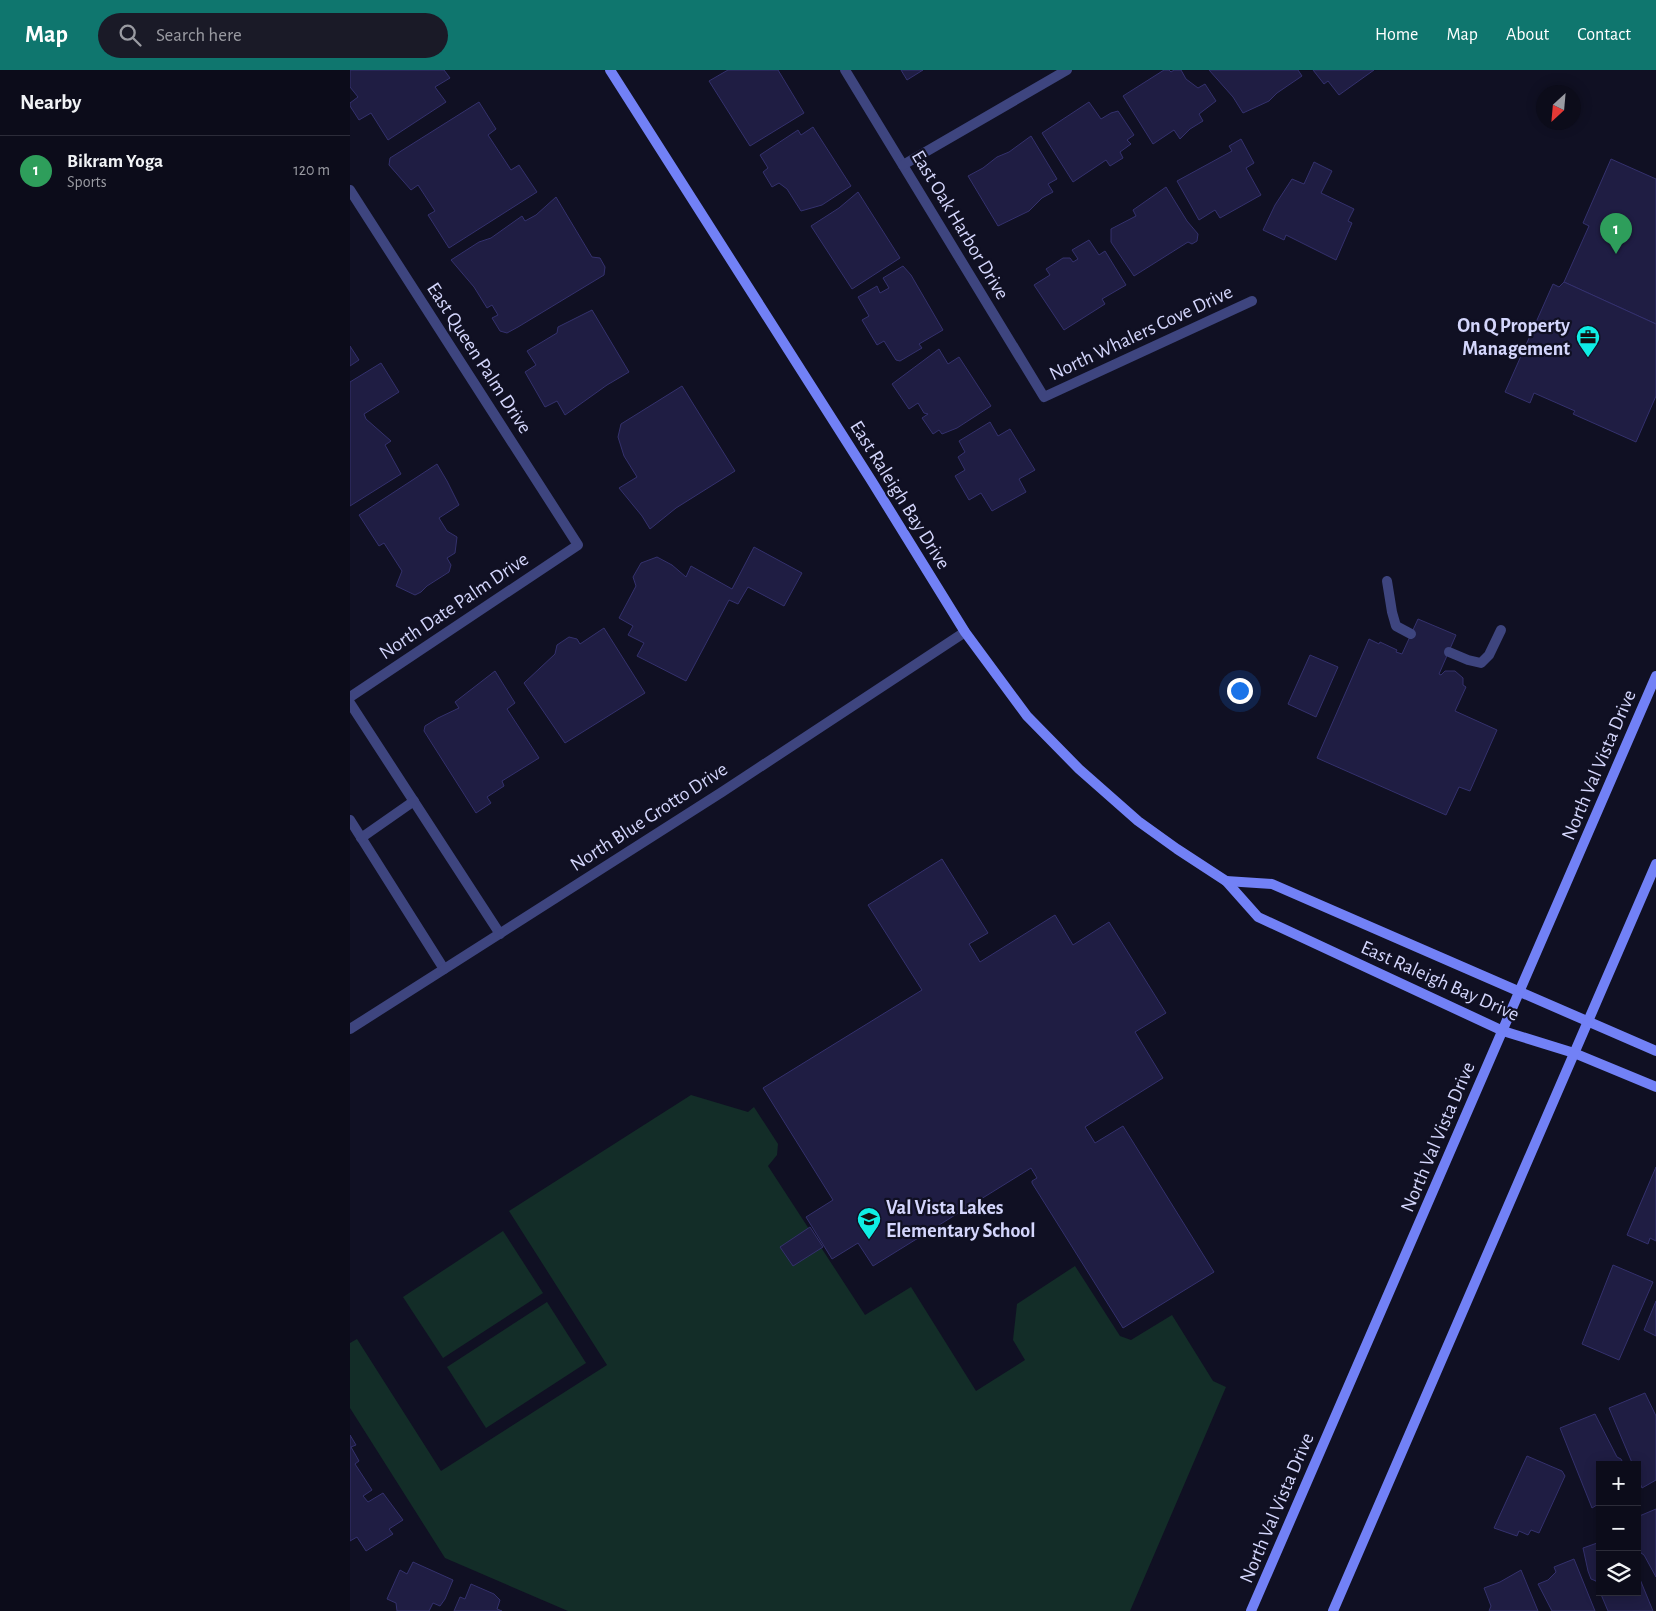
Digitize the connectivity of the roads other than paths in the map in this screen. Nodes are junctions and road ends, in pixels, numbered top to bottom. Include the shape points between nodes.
1 (610, 70) edge
2 (845, 70) edge
3 (1067, 70) edge
4 (902, 164) junction
5 (350, 190) edge
6 (1252, 301) dead end
7 (1044, 397) joint
8 (578, 545) joint
9 (1386, 581) dead end
10 (1501, 630) dead end
11 (965, 632) junction
12 (1411, 634) dead end
13 (1449, 652) dead end
14 (1656, 676) edge
15 (350, 696) edge
16 (350, 703) edge
17 (414, 801) junction
18 (350, 820) edge
19 (361, 838) junction
20 (1656, 864) edge
21 (1226, 881) junction
22 (500, 934) junction
23 (444, 969) junction
24 (1519, 992) junction
25 (1588, 1021) junction
26 (350, 1029) edge
27 (1503, 1031) junction
28 (1656, 1050) edge
29 (1574, 1053) junction
30 (1656, 1088) edge
31 (1251, 1611) edge
32 (1333, 1611) edge

1 - 11 street, East Raleigh Bay Drive
2 - 4 street, East Oak Harbor Drive
3 - 4 street
4 - 7 street, East Oak Harbor Drive
5 - 8 street, East Queen Palm Drive
6 - 7 street, North Whalers Cove Drive
8 - 15 street, North Date Palm Drive
9 - 12 street via 1396,626
10 - 13 street via 1489,655 1481,662
11 - 21 street, East Raleigh Bay Drive via 1027,716 1079,769 1138,821
11 - 22 street, North Blue Grotto Drive
14 - 24 street, North Val Vista Drive
16 - 17 street
17 - 19 street
17 - 22 street
18 - 19 street
19 - 23 street
20 - 25 street
21 - 24 street, East Raleigh Bay Drive via 1272,884
21 - 27 street, East Raleigh Bay Drive via 1258,917
22 - 23 street, North Blue Grotto Drive
23 - 26 street, North Blue Grotto Drive
24 - 25 street, East Raleigh Bay Drive
24 - 27 street, North Val Vista Drive
25 - 28 street, East Raleigh Bay Drive
25 - 29 street
27 - 29 street, East Raleigh Bay Drive
27 - 31 street, North Val Vista Drive
29 - 30 street, East Raleigh Bay Drive
29 - 32 street

